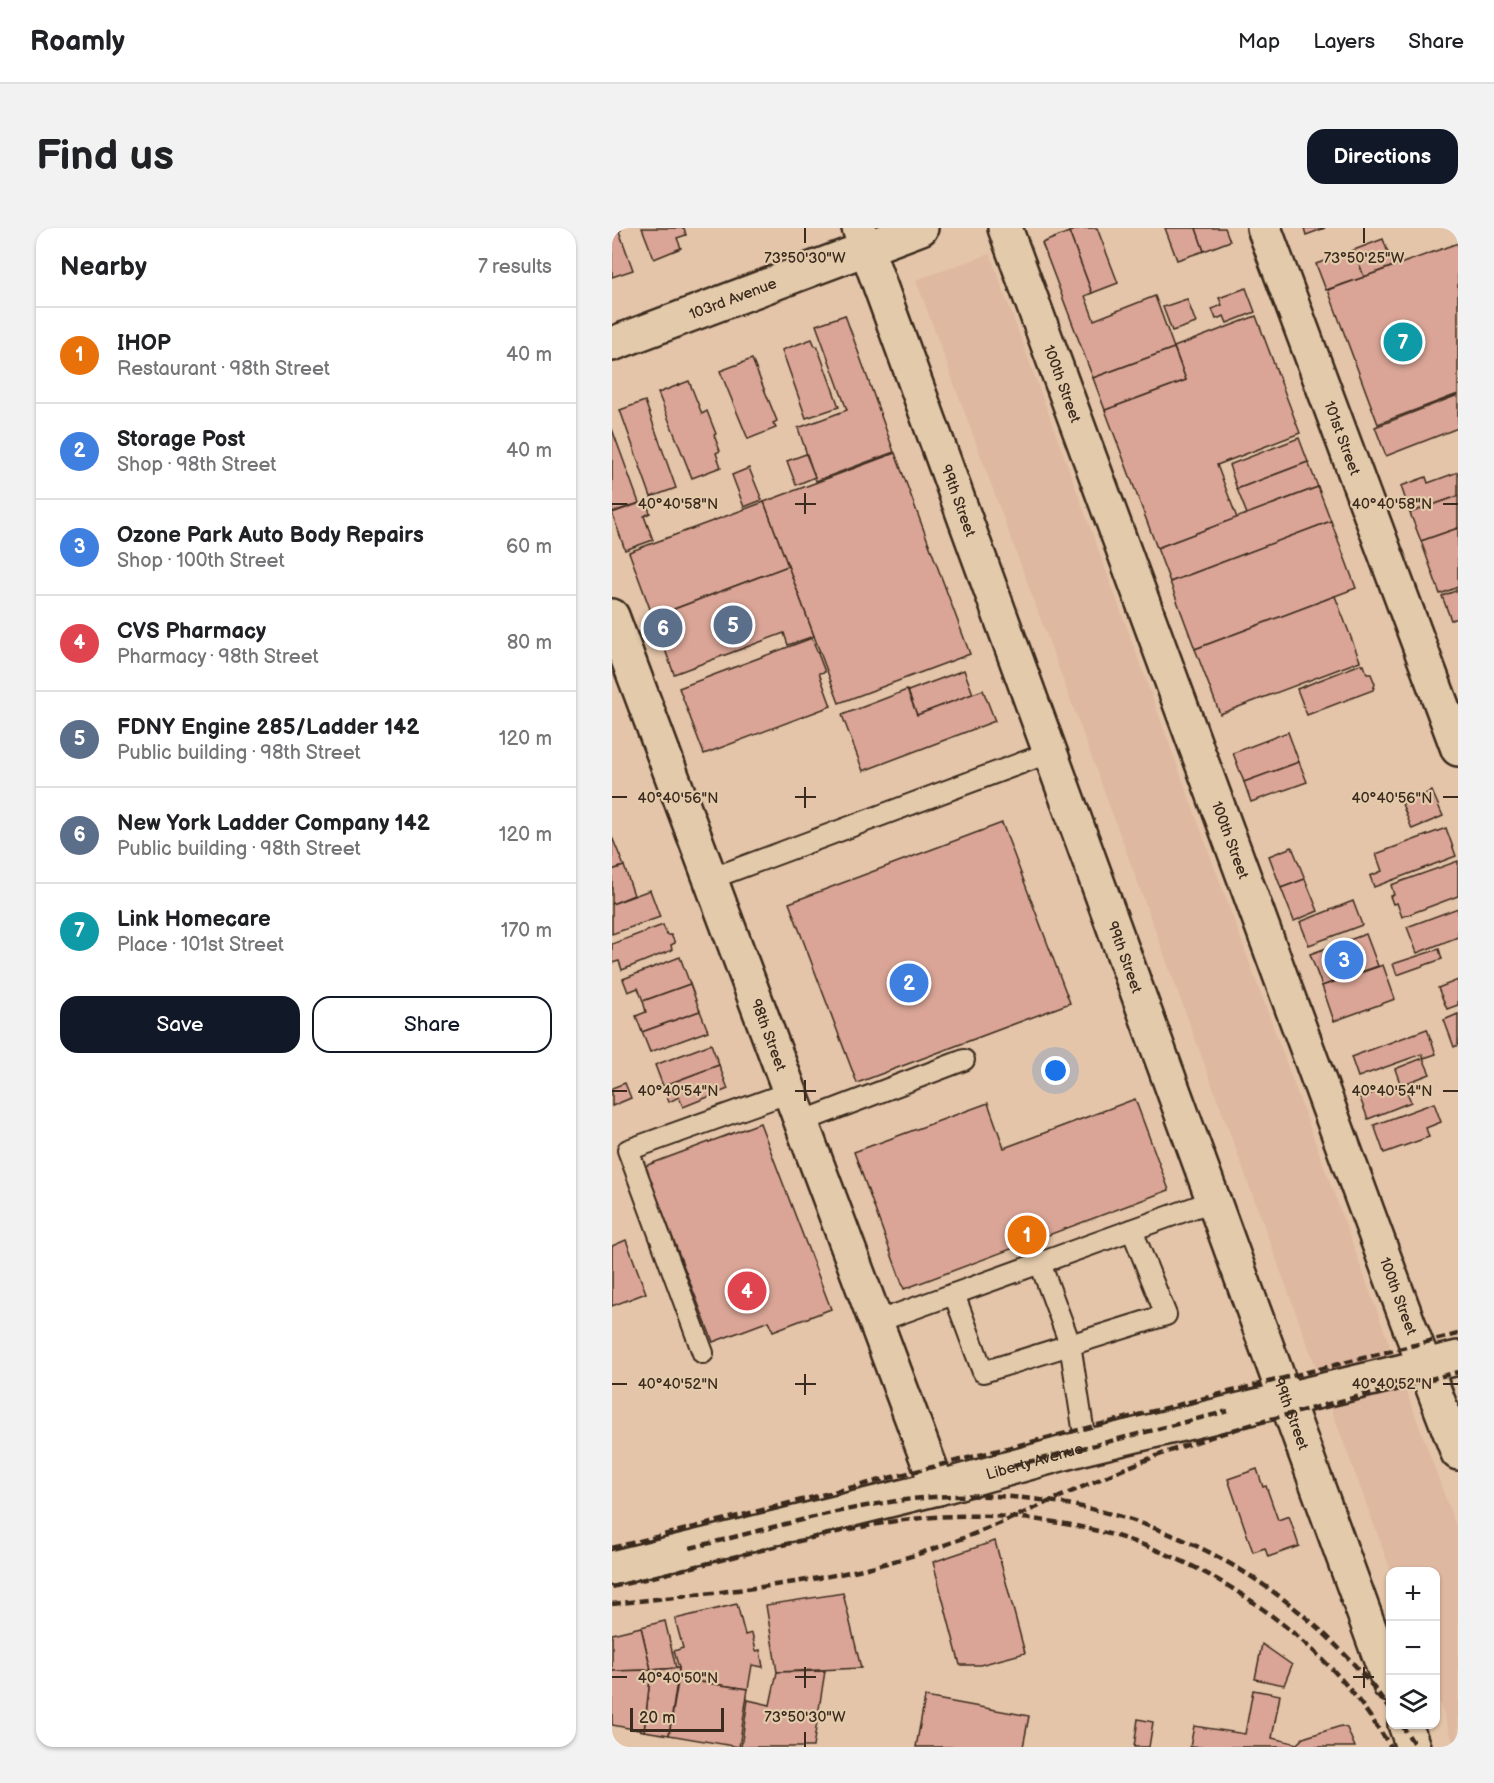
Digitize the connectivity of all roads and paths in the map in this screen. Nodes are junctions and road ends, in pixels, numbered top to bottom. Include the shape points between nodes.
1 (921, 228) edge
2 (1005, 228) edge
3 (1264, 228) edge
4 (863, 238) edge
5 (612, 344) edge
6 (612, 616) edge
7 (1458, 749) edge
8 (1051, 752) junction
9 (710, 879) junction
10 (964, 1060) dead end
11 (796, 1107) junction
12 (1215, 1200) junction
13 (1132, 1230) junction
14 (1040, 1263) junction
15 (954, 1294) junction
16 (876, 1322) junction
17 (1070, 1344) junction
18 (703, 1353) dead end
19 (1458, 1358) edge
20 (1424, 1365) junction
21 (1288, 1400) junction
22 (1086, 1448) junction
23 (1458, 1453) edge
24 (938, 1488) junction
25 (612, 1568) edge
26 (1386, 1675) edge
27 (1406, 1729) edge
28 (1413, 1747) edge

1 - 4 street, 103rd Avenue
2 - 20 street, 100th Street
3 - 7 street, 101st Street
4 - 5 street, 103rd Avenue
4 - 8 street, 99th Street
6 - 9 street, 98th Street
8 - 9 lane
8 - 12 street, 99th Street
9 - 11 street, 98th Street
10 - 11 lane
11 - 16 street, 98th Street
11 - 18 lane via 628,1150
12 - 13 lane
12 - 21 street, 99th Street
13 - 14 lane
13 - 17 lane via 1166,1315
14 - 15 lane
14 - 17 lane
15 - 16 lane
15 - 17 lane via 983,1372
16 - 24 street, 98th Street
17 - 22 lane
19 - 20 street, Liberty Avenue
20 - 21 street, Liberty Avenue
20 - 23 street, 100th Street
21 - 22 street, Liberty Avenue
21 - 26 street, 99th Street
22 - 24 street, Liberty Avenue
24 - 25 street, Liberty Avenue
27 - 28 street

